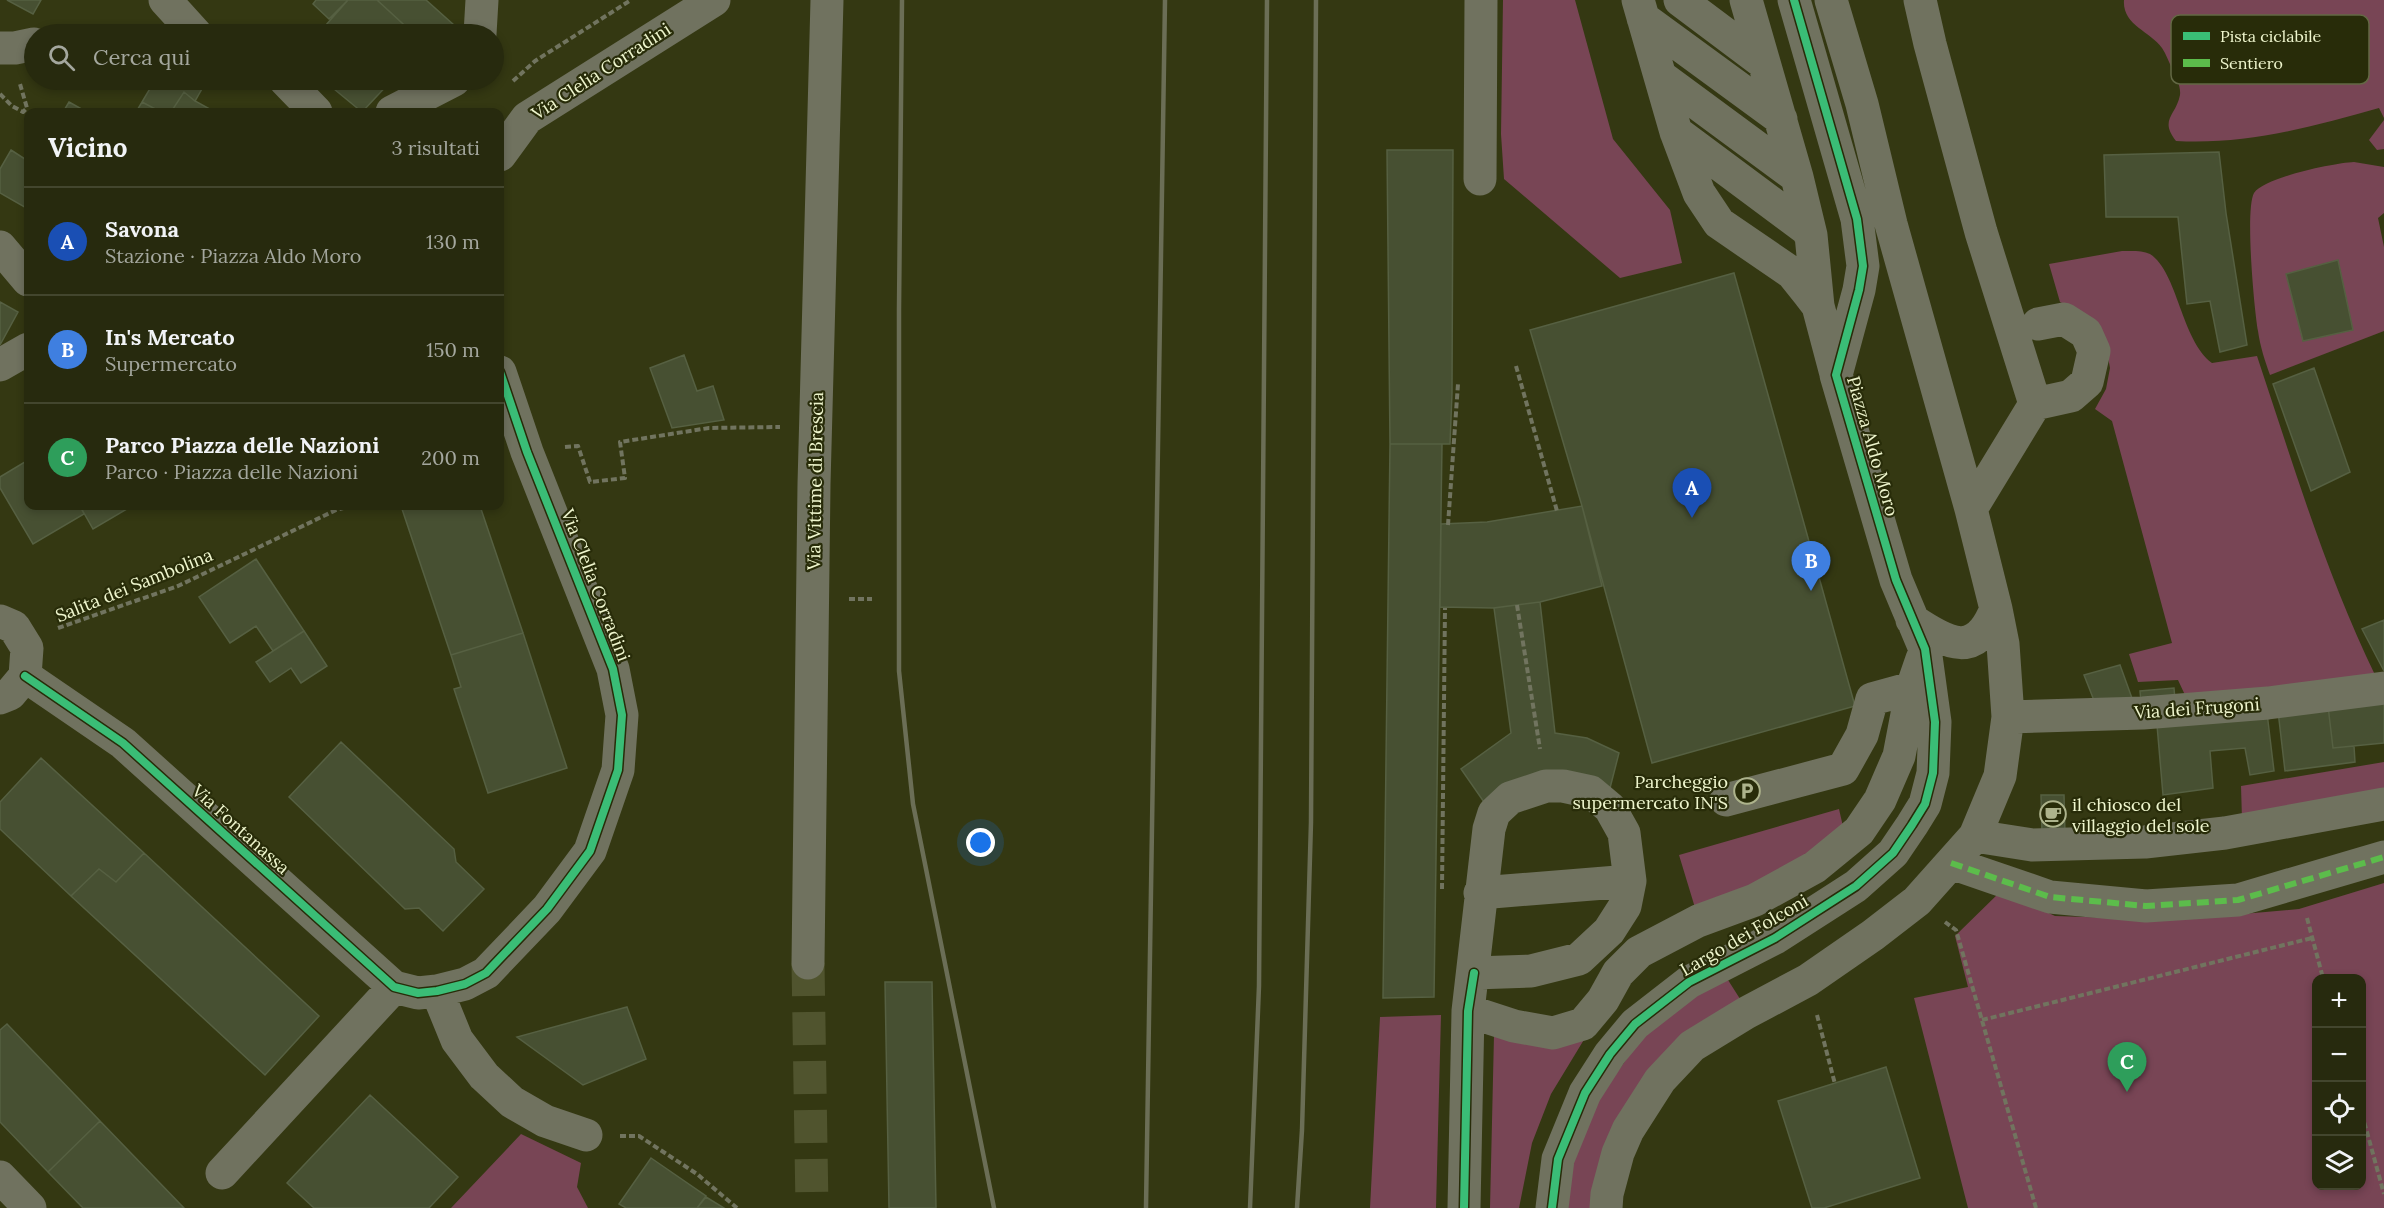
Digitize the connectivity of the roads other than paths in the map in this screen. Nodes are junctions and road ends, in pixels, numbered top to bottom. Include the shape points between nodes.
1 (165, 0) edge
2 (482, 0) edge
3 (714, 0) edge
4 (827, 0) edge
5 (1481, 0) edge
6 (1680, 0) edge
7 (1794, 0) edge
8 (1831, 0) edge
9 (1920, 0) edge
10 (1745, 2) edge
11 (1641, 9) edge
12 (187, 24) edge
13 (481, 24) edge
14 (24, 46) edge
15 (0, 48) edge
16 (1764, 63) junction
17 (1660, 76) junction
18 (295, 90) edge
19 (435, 90) edge
20 (312, 108) edge
21 (400, 108) edge
22 (1781, 119) junction
23 (1676, 132) junction
24 (504, 150) edge
25 (1797, 177) junction
26 (1480, 179) dead end
27 (1811, 235) junction
28 (0, 247) edge
29 (24, 275) edge
30 (1818, 306) junction
31 (2038, 324) dead end
32 (24, 351) edge
33 (0, 365) edge
34 (1836, 375) junction
35 (504, 384) edge
36 (2035, 404) junction
37 (1971, 509) junction
38 (1996, 609) junction
39 (1912, 620) junction
40 (0, 621) edge
41 (1925, 649) junction
42 (26, 662) junction
43 (1911, 688) junction
44 (2384, 688) edge
45 (0, 698) edge
46 (2008, 717) junction
47 (1726, 800) dead end
48 (2384, 804) edge
49 (1976, 836) junction
50 (2384, 857) edge
51 (1951, 863) junction
52 (1630, 881) junction
53 (1480, 893) junction
54 (808, 963) tunnel mouth
55 (1474, 973) junction
56 (394, 987) junction
57 (437, 991) junction
58 (1468, 1011) junction
59 (586, 1135) road end
60 (222, 1173) dead end
61 (0, 1177) edge
62 (30, 1208) edge
63 (1464, 1208) edge
64 (1552, 1208) edge
65 (1606, 1208) edge

1 - 12 street
2 - 13 street
3 - 24 street, Via Clelia Corradini via 527,118
4 - 54 street, Via Vittime di Brescia
5 - 26 street
6 - 16 street
7 - 34 street, Piazza Aldo Moro via 1857,219 1863,266
8 - 37 street
9 - 36 street via 1982,232
10 - 16 street
11 - 17 street
11 - 22 street
14 - 15 street
16 - 22 street
17 - 23 street
17 - 25 street
18 - 20 street
19 - 21 street
22 - 25 street
23 - 27 street
23 - 30 street via 1699,193 1719,223 1792,273
25 - 27 street
27 - 30 street
28 - 29 street
30 - 34 street
31 - 36 street via 2064,319 2086,333 2094,351 2087,382 2071,396
32 - 33 street
34 - 39 street, Piazza Aldo Moro via 1896,580
35 - 57 street, Via Clelia Corradini via 613,669 622,715 618,770 590,851 547,909 486,973 465,984
36 - 37 street
37 - 38 street
38 - 39 street via 1988,628 1976,640 1954,642 1934,635
38 - 46 street via 2003,644
39 - 41 street, Largo dei Folconi
40 - 42 street, Via Fontanassa via 14,627
41 - 43 street
41 - 64 street, Largo dei Folconi via 1935,722 1933,773 1925,804 1912,825 1893,853 1856,886 1775,938 1689,982 1635,1024 1585,1093 1558,1159
42 - 45 street via 10,694
42 - 56 street, Via Fontanassa via 123,743
43 - 47 street via 1872,699 1862,735 1844,769
43 - 58 street via 1899,756 1880,800 1859,831 1815,867 1755,900 1698,921 1639,952 1618,973 1583,1024 1553,1033
44 - 46 street, Via dei Frugoni via 2166,711
46 - 49 street via 2000,776
48 - 49 street via 2225,833 2145,842 2032,845
49 - 51 street
50 - 51 street via 2238,900 2146,906 2050,897
51 - 65 street via 1917,901 1873,935 1808,980 1692,1046 1660,1080 1628,1130 1618,1153
52 - 53 street
52 - 53 street via 1624,833 1610,808 1591,792 1546,786 1510,798 1494,813
52 - 55 street via 1625,906 1609,931 1579,959 1531,971
53 - 55 street
55 - 58 street
56 - 57 street via 418,993
56 - 60 street
57 - 59 street via 457,1040 484,1076 512,1102 545,1121
58 - 63 street
61 - 62 street

